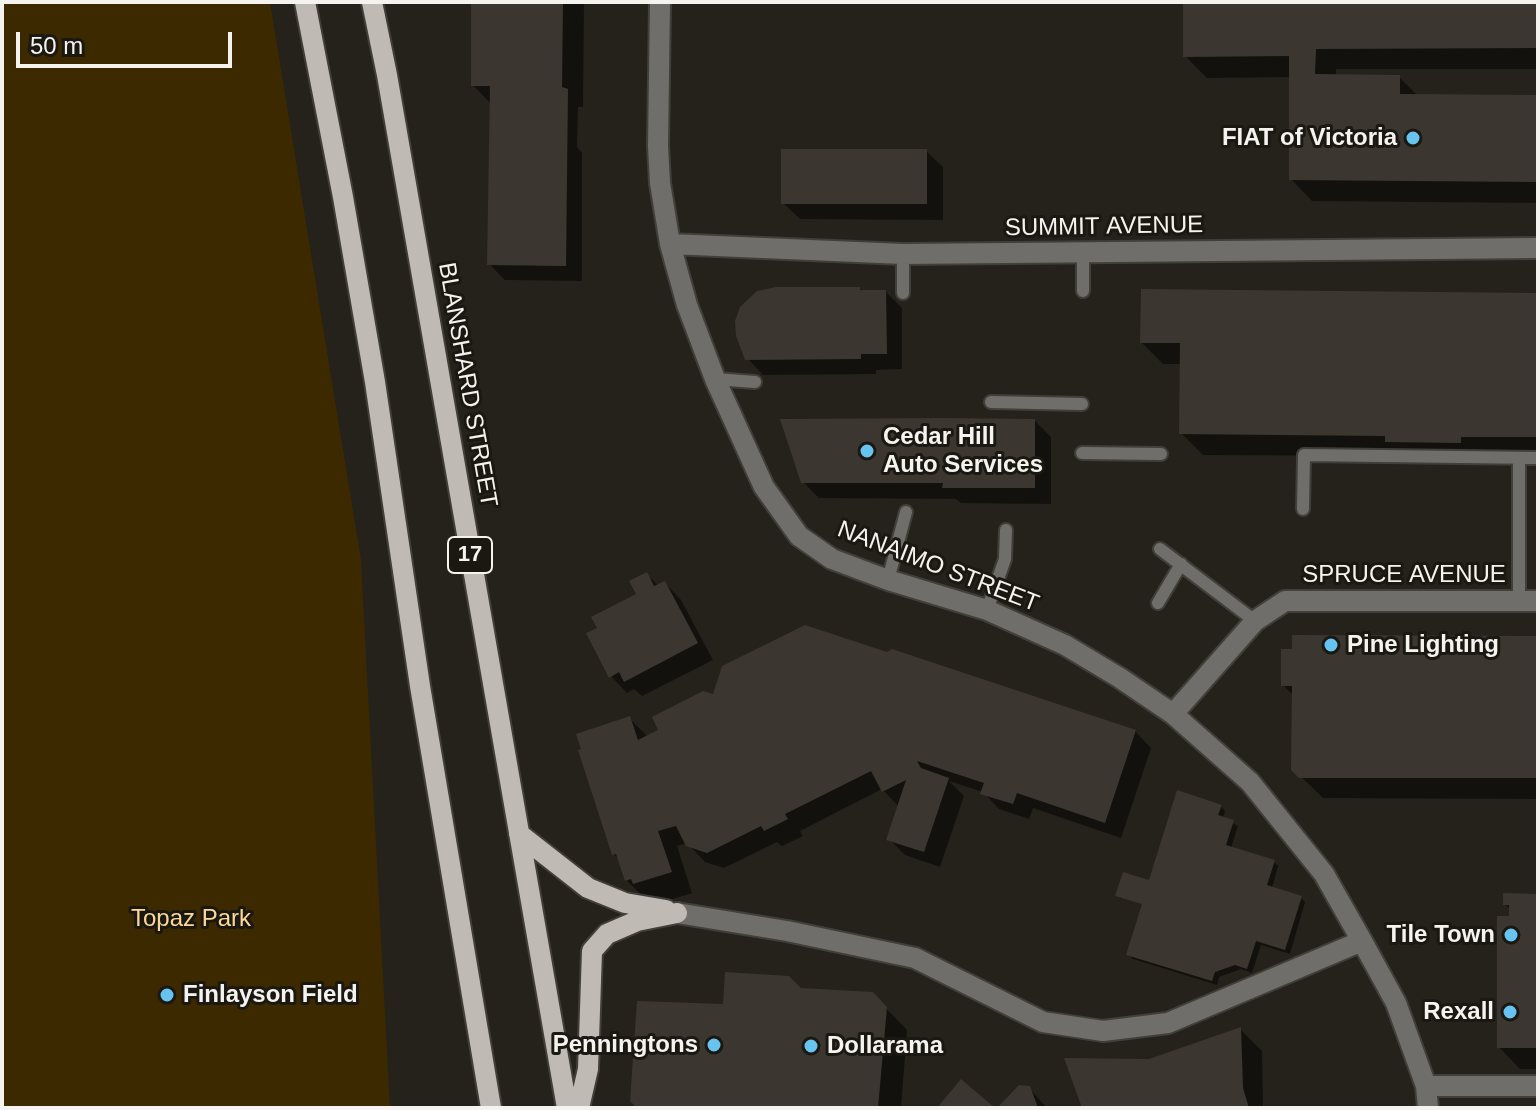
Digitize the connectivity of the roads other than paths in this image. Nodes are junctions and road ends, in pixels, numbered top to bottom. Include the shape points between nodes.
1 (305, 2) edge
2 (372, 2) edge
3 (660, 2) edge
4 (670, 244) junction
5 (1538, 248) edge
6 (903, 254) junction
7 (1083, 254) junction
8 (1083, 291) dead end
9 (903, 293) dead end
10 (715, 379) junction
11 (755, 382) dead end
12 (991, 402) dead end
13 (1082, 404) dead end
14 (1082, 453) dead end
15 (1161, 454) dead end
16 (1519, 458) junction
17 (1538, 458) edge
18 (1303, 509) dead end
19 (906, 512) dead end
20 (1006, 530) dead end
21 (1160, 549) dead end
22 (1181, 564) junction
23 (888, 580) junction
24 (1528, 601) edge
25 (1158, 603) dead end
26 (987, 610) junction
27 (1255, 621) junction
28 (1173, 714) junction
29 (519, 834) junction
30 (677, 913) junction
31 (1362, 941) junction
32 (1426, 1086) junction
33 (1538, 1086) edge
34 (491, 1108) edge
35 (567, 1108) edge
36 (579, 1108) edge
37 (1428, 1108) edge

1 - 34 main road via 375,382
2 - 29 main road, BLANSHARD STREET / 17
3 - 4 street, NANAIMO STREET via 658,146
4 - 6 street, SUMMIT AVENUE
4 - 10 street, NANAIMO STREET
5 - 7 street, SUMMIT AVENUE
6 - 7 street, SUMMIT AVENUE
6 - 9 lane
7 - 8 lane
10 - 11 lane
10 - 23 street, NANAIMO STREET via 764,487 799,536 832,559
12 - 13 lane
14 - 15 lane
16 - 17 lane
16 - 18 lane via 1304,455
16 - 24 lane
19 - 23 lane
20 - 26 lane via 1005,559
21 - 22 lane
22 - 25 lane
22 - 27 lane
23 - 26 street, NANAIMO STREET
24 - 27 street, SPRUCE AVENUE via 1285,601
26 - 28 street, NANAIMO STREET via 1065,645
27 - 28 street, SPRUCE AVENUE
28 - 31 street, NANAIMO STREET via 1250,782 1324,874
29 - 30 main road via 588,888 625,903
29 - 35 main road, BLANSHARD STREET / 17
30 - 31 street via 915,958 1043,1022 1103,1031 1168,1023
30 - 36 main road via 607,934 592,951 588,1069
31 - 32 street, NANAIMO STREET via 1396,1003
32 - 33 street
32 - 37 street, NANAIMO STREET

